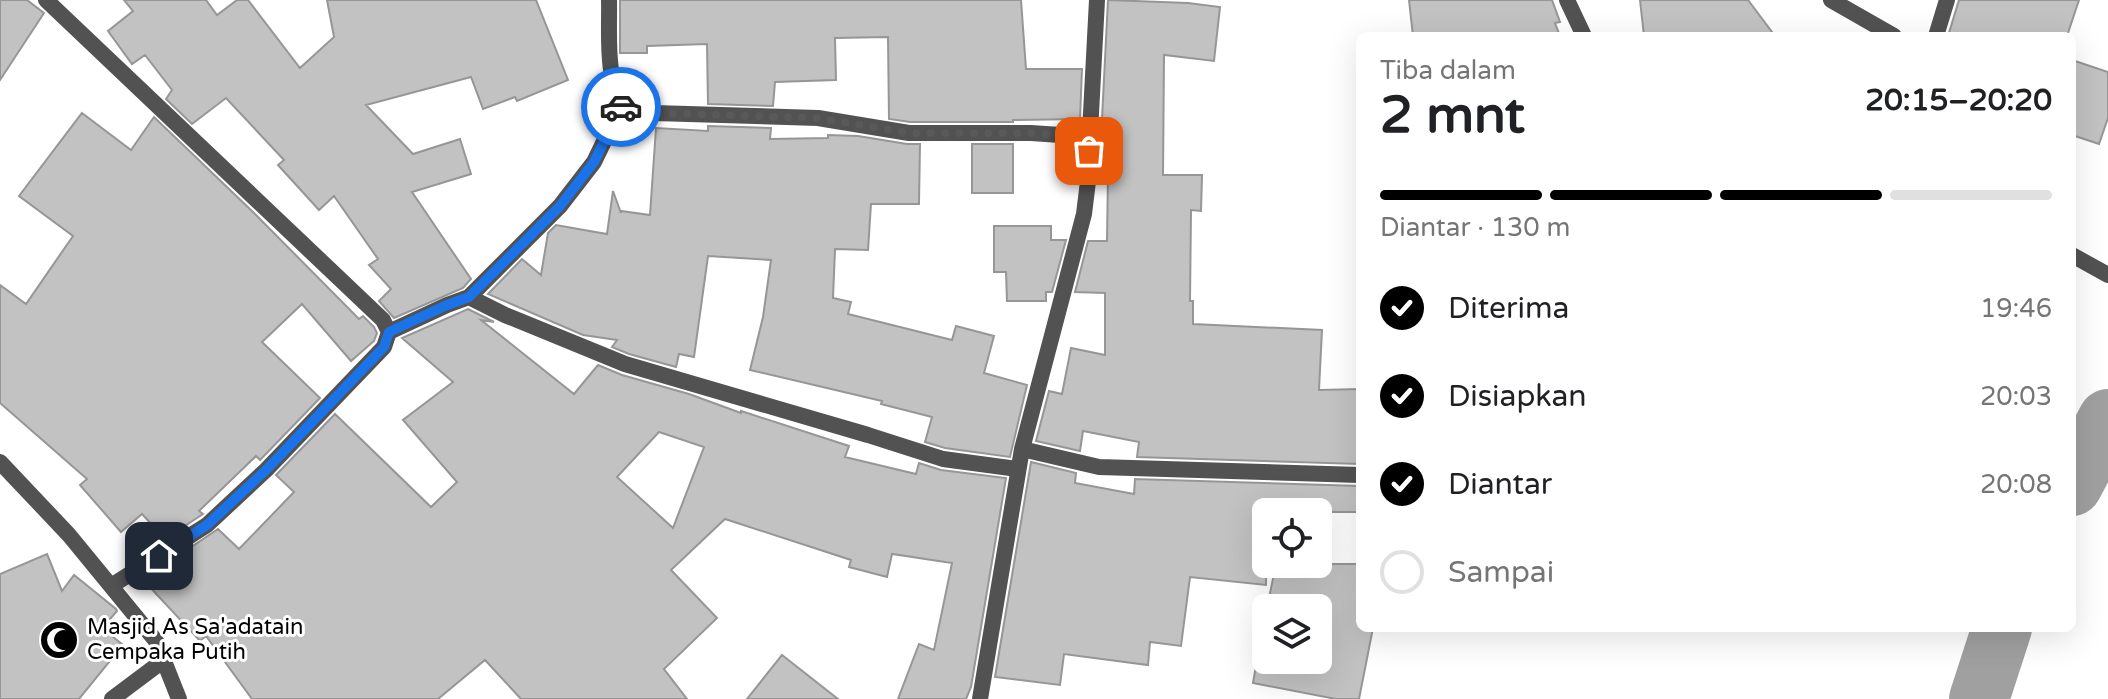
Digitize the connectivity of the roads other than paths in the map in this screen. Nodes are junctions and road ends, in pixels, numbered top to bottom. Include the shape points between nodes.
1 (46, 0) edge
2 (609, 0) edge
3 (1097, 0) edge
4 (1567, 0) edge
5 (1831, 0) edge
6 (1947, 0) edge
7 (1582, 32) edge
8 (1887, 32) edge
9 (1937, 32) edge
10 (623, 102) junction
11 (1089, 151) junction
12 (2076, 257) edge
13 (2108, 275) edge
14 (469, 297) junction
15 (389, 332) junction
16 (1022, 449) junction
17 (0, 462) edge
18 (1018, 469) junction
19 (1356, 475) edge
20 (111, 586) junction
21 (164, 660) junction
22 (112, 699) edge
23 (179, 699) edge
24 (980, 699) edge

1 - 15 street via 383,320
2 - 10 street via 611,73
3 - 11 street
4 - 7 street
5 - 8 street
6 - 9 street
10 - 11 street via 654,113 818,118 909,133 1075,136
10 - 14 street via 594,162 560,206
11 - 16 street via 1084,214
12 - 13 street
14 - 15 street
14 - 18 street via 625,364 943,459
15 - 20 street via 384,347 207,525
16 - 18 street
16 - 19 street via 1099,467
17 - 20 street
18 - 24 street
20 - 21 street via 156,641
21 - 22 street
21 - 23 street

